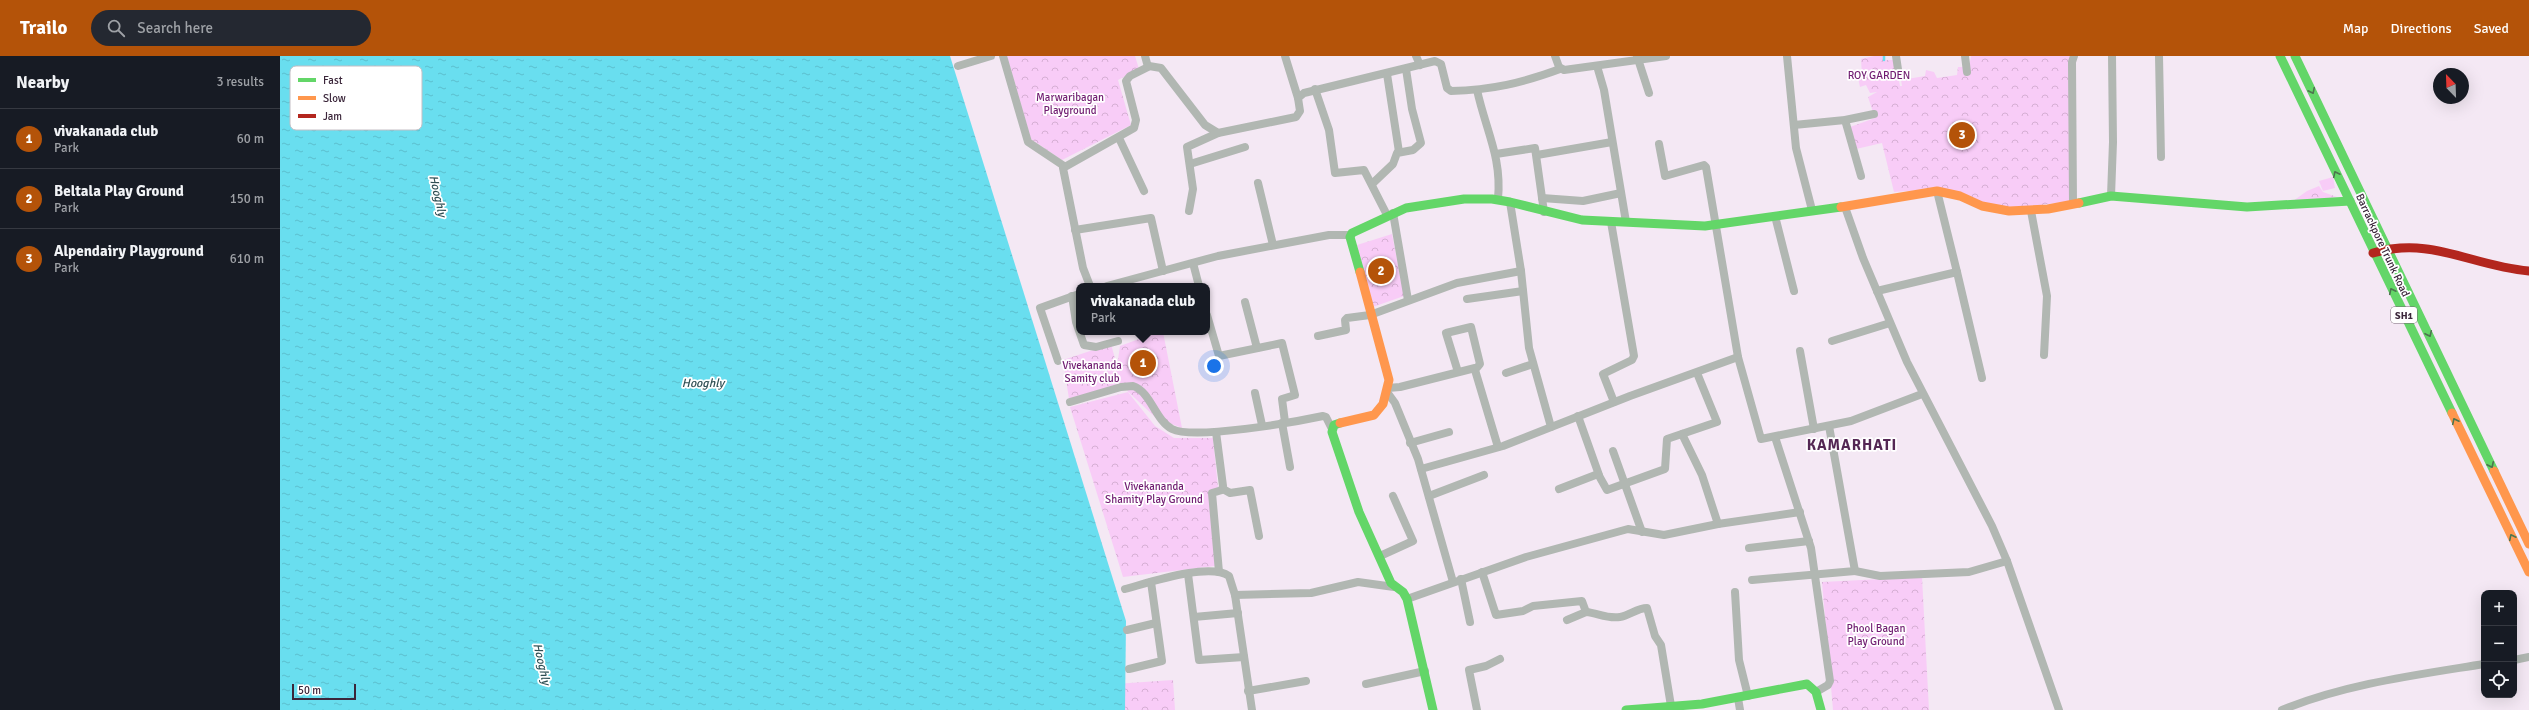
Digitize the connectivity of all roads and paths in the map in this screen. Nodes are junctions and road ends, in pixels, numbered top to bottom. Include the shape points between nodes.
1 (991, 56) edge
2 (1003, 56) edge
3 (1145, 56) edge
4 (1285, 56) edge
5 (1416, 56) edge
6 (1555, 56) edge
7 (1666, 56) edge
8 (1787, 56) edge
9 (1896, 56) edge
10 (1965, 56) edge
11 (2074, 56) edge
12 (2112, 56) edge
13 (2158, 56) edge
14 (2280, 56) edge
15 (2295, 56) edge
16 (1637, 57) edge
17 (1420, 65) junction
18 (958, 66) dead end
19 (1149, 66) junction
20 (1597, 66) junction
21 (1406, 69) junction
22 (1560, 69) junction
23 (1967, 72) dead end
24 (1387, 74) junction
25 (1899, 76) dead end
26 (1315, 89) junction
27 (1477, 90) junction
28 (1649, 93) dead end
29 (1298, 98) junction
30 (1874, 114) dead end
31 (1845, 120) junction
32 (1794, 125) junction
33 (1218, 133) junction
34 (1119, 138) junction
35 (1612, 142) junction
36 (1659, 144) dead end
37 (1245, 147) dead end
38 (1399, 152) junction
39 (1496, 154) junction
40 (1537, 155) junction
41 (2161, 157) dead end
42 (1190, 164) junction
43 (1064, 166) junction
44 (1861, 176) dead end
45 (1258, 183) dead end
46 (1372, 184) junction
47 (1144, 191) dead end
48 (1937, 191) junction
49 (1621, 193) junction
50 (2111, 196) junction
51 (1542, 198) junction
52 (1498, 200) junction
53 (1510, 202) junction
54 (2350, 202) junction
55 (2073, 204) junction
56 (1845, 207) junction
57 (1812, 210) junction
58 (1189, 211) dead end
59 (2031, 211) junction
60 (1544, 212) junction
61 (1390, 214) junction
62 (1775, 216) junction
63 (1610, 222) junction
64 (1626, 222) junction
65 (1715, 225) junction
66 (1075, 230) junction
67 (1350, 235) junction
68 (1274, 245) junction
69 (2388, 247) junction
70 (2373, 253) junction
71 (1193, 263) junction
72 (1163, 271) junction
73 (1521, 271) junction
74 (2529, 271) edge
75 (1957, 272) junction
76 (1089, 283) edge
77 (1118, 283) edge
78 (1198, 283) edge
79 (1523, 291) junction
80 (1794, 291) dead end
81 (1877, 291) junction
82 (1075, 295) edge
83 (1467, 299) dead end
84 (1408, 300) junction
85 (1245, 302) dead end
86 (1076, 310) edge
87 (1370, 315) junction
88 (1890, 322) junction
89 (1210, 325) edge
90 (1081, 335) edge
91 (1318, 336) dead end
92 (1118, 341) dead end
93 (1832, 341) dead end
94 (1258, 348) junction
95 (1800, 351) dead end
96 (2044, 355) dead end
97 (1738, 357) junction
98 (1058, 361) dead end
99 (1533, 364) junction
100 (1475, 368) junction
101 (1458, 372) junction
102 (1697, 372) junction
103 (1506, 373) dead end
104 (1982, 378) dead end
105 (1388, 390) junction
106 (1255, 393) dead end
107 (1922, 394) junction
108 (1070, 402) dead end
109 (1614, 402) junction
110 (1578, 416) junction
111 (1284, 422) junction
112 (1262, 425) junction
113 (1829, 426) junction
114 (1551, 427) junction
115 (1814, 429) junction
116 (1332, 430) junction
117 (1216, 432) junction
118 (1450, 432) dead end
119 (1682, 434) junction
120 (1774, 437) junction
121 (1410, 442) junction
122 (1498, 447) junction
123 (1613, 451) dead end
124 (1290, 466) dead end
125 (1421, 469) junction
126 (1599, 475) junction
127 (1484, 476) dead end
128 (1625, 484) junction
129 (1223, 489) junction
130 (1559, 489) dead end
131 (1393, 496) dead end
132 (1429, 496) junction
133 (1800, 512) junction
134 (1718, 524) junction
135 (1642, 532) junction
136 (1259, 536) dead end
137 (1809, 541) junction
138 (2529, 544) edge
139 (1749, 548) dead end
140 (1380, 556) junction
141 (2007, 561) junction
142 (1855, 571) junction
143 (1219, 572) junction
144 (1482, 572) junction
145 (2529, 572) edge
146 (1188, 574) junction
147 (1816, 576) junction
148 (1457, 580) junction
149 (1752, 580) dead end
150 (1151, 582) junction
151 (1394, 587) junction
152 (1125, 589) dead end
153 (1735, 592) dead end
154 (1235, 595) junction
155 (1407, 599) junction
156 (1586, 612) junction
157 (1238, 613) junction
158 (1194, 618) junction
159 (1567, 620) dead end
160 (1156, 622) junction
161 (1470, 622) dead end
162 (1127, 630) dead end
163 (2529, 657) edge
164 (1244, 658) junction
165 (1500, 659) dead end
166 (2517, 659) edge
167 (2481, 665) edge
168 (1129, 669) dead end
169 (1424, 672) junction
170 (1306, 681) dead end
171 (1366, 684) dead end
172 (1248, 690) junction
173 (1816, 692) junction
174 (1748, 696) junction
175 (1738, 698) junction
176 (1671, 706) junction
177 (1252, 710) edge
178 (1434, 710) edge
179 (1476, 710) edge
180 (1626, 710) edge
181 (1740, 710) edge
182 (1821, 710) edge
183 (2059, 710) edge
184 (2282, 710) edge

1 - 18 street
2 - 43 street via 1028,142
3 - 19 street
4 - 29 street
5 - 17 street
6 - 22 street
7 - 16 street
8 - 32 street
9 - 25 street
10 - 23 street
11 - 55 street
12 - 50 street
13 - 41 street
54 -> 14 street, Barrackpore Trunk Road / SH1
15 -> 69 street, Barrackpore Trunk Road / SH1
16 - 20 street
16 - 28 street
17 - 21 street
17 - 27 street via 1435,61 1440,63 1449,91
19 - 33 street via 1161,68 1205,125
19 - 34 street via 1126,81 1137,123
20 - 22 street
20 - 35 street
21 - 24 street
21 - 38 street via 1412,109 1421,140 1413,150
22 - 27 street via 1525,82
24 - 26 street
24 - 38 street
26 - 29 street
26 - 46 street via 1329,130 1335,173 1363,169
27 - 39 street via 1486,128
29 - 33 street via 1300,111 1296,117
30 - 31 street
31 - 32 street
31 - 44 street
32 - 57 street via 1796,148
33 - 42 street via 1188,147
34 - 43 street
34 - 47 street
35 - 40 street
35 - 49 street
36 - 65 street via 1664,176 1706,166
37 - 42 street
38 - 46 street via 1393,164
39 - 40 street via 1534,148
39 - 52 street via 1499,176
40 - 51 street
42 - 58 street via 1193,189
43 - 66 street via 1062,170
45 - 68 street
46 - 61 street
48 - 56 street
48 - 59 street via 1999,210
48 - 75 street
49 - 51 street via 1583,201
49 - 64 street
50 - 54 street via 2247,207
50 - 55 street
51 - 60 street
52 - 53 street
52 - 61 street via 1444,201
53 - 60 street
53 - 73 street
54 - 70 street, Barrackpore Trunk Road / SH1
55 - 59 street
56 - 57 street
56 - 81 street
57 - 62 street
59 - 96 street via 2047,296
60 - 63 street via 1582,220
61 - 67 street
61 - 84 street
62 - 65 street
62 - 80 street
63 - 64 street
63 - 109 street via 1634,356 1632,360 1602,374
64 - 65 street
65 - 97 street
66 - 72 street via 1150,218
66 - 76 street
67 - 68 street via 1329,235
67 - 87 street
68 - 71 street
69 - 70 street
69 - 74 street via 2422,246 2487,264
69 -> 138 street, Barrackpore Trunk Road / SH1
145 -> 70 street, Barrackpore Trunk Road / SH1
71 - 72 street
71 - 78 street
72 - 77 street
73 - 79 street
73 - 84 street via 1457,283
75 - 81 street
75 - 104 street
79 - 83 street
79 - 99 street
81 - 88 street
82 - 86 street
82 - 98 street via 1040,308
84 - 87 street
85 - 94 street
87 - 91 street via 1347,318 1346,330
87 - 105 street via 1388,374
88 - 93 street
88 - 107 street
89 - 94 street via 1219,356
90 - 92 street via 1085,346 1096,347
94 - 111 street via 1280,342 1283,345 1295,395 1282,399
95 - 115 street
97 - 102 street
97 - 120 street via 1760,438 1763,440
99 - 103 street
99 - 114 street
100 - 101 street
100 - 101 street via 1480,364 1471,327 1446,333
100 - 122 street
101 - 105 street
102 - 109 street
102 - 119 street via 1717,421
105 - 116 street via 1374,418 1337,423
105 - 121 street
106 - 112 street
107 - 113 street via 1886,409
107 - 141 street via 1984,509
108 - 117 street via 1133,386 1144,395 1172,429
109 - 110 street
110 - 114 street
110 - 126 street
111 - 112 street
111 - 116 street via 1323,416
111 - 124 street
112 - 117 street
113 - 115 street
113 - 142 street
114 - 122 street
115 - 120 street
116 - 140 street via 1359,512
117 - 129 street
118 - 121 street
119 - 128 street via 1666,442 1665,469
119 - 134 street via 1702,475
120 - 133 street
121 - 125 street
122 - 125 street
123 - 128 street
125 - 132 street
126 - 128 street via 1605,490
126 - 130 street
127 - 132 street
128 - 135 street
129 - 136 street via 1230,493 1250,490
129 - 143 street via 1212,493
131 - 140 street via 1413,541
132 - 148 street
133 - 134 street
133 - 137 street
134 - 135 street via 1664,535
135 - 144 street via 1628,529
137 - 139 street
137 - 147 street
140 - 151 street
141 - 142 street via 1969,572 1880,576
141 - 183 street
142 - 147 street
143 - 146 street
143 - 154 street via 1229,576
144 - 148 street
144 - 156 street via 1496,615 1521,611 1533,606 1582,601
146 - 150 street
146 - 158 street
147 - 149 street
147 - 173 street via 1830,681
148 - 155 street
148 - 161 street
150 - 152 street
150 - 160 street
151 - 154 street via 1358,582 1311,593
151 - 155 street via 1403,592
153 - 174 street via 1739,660
154 - 157 street
155 - 169 street
156 - 159 street
156 - 176 street via 1617,617 1648,609 1660,645
157 - 158 street
157 - 164 street
158 - 164 street via 1200,661
160 - 162 street
160 - 168 street via 1162,661
163 - 166 street
164 - 172 street
165 - 179 street via 1469,670
167 - 184 street via 2363,686 2311,698
169 - 171 street
169 - 178 street
170 - 172 street
172 - 177 street
173 - 174 street via 1811,686 1804,684
173 - 182 street
174 - 175 street
175 - 176 street
175 - 181 street
176 - 180 street

